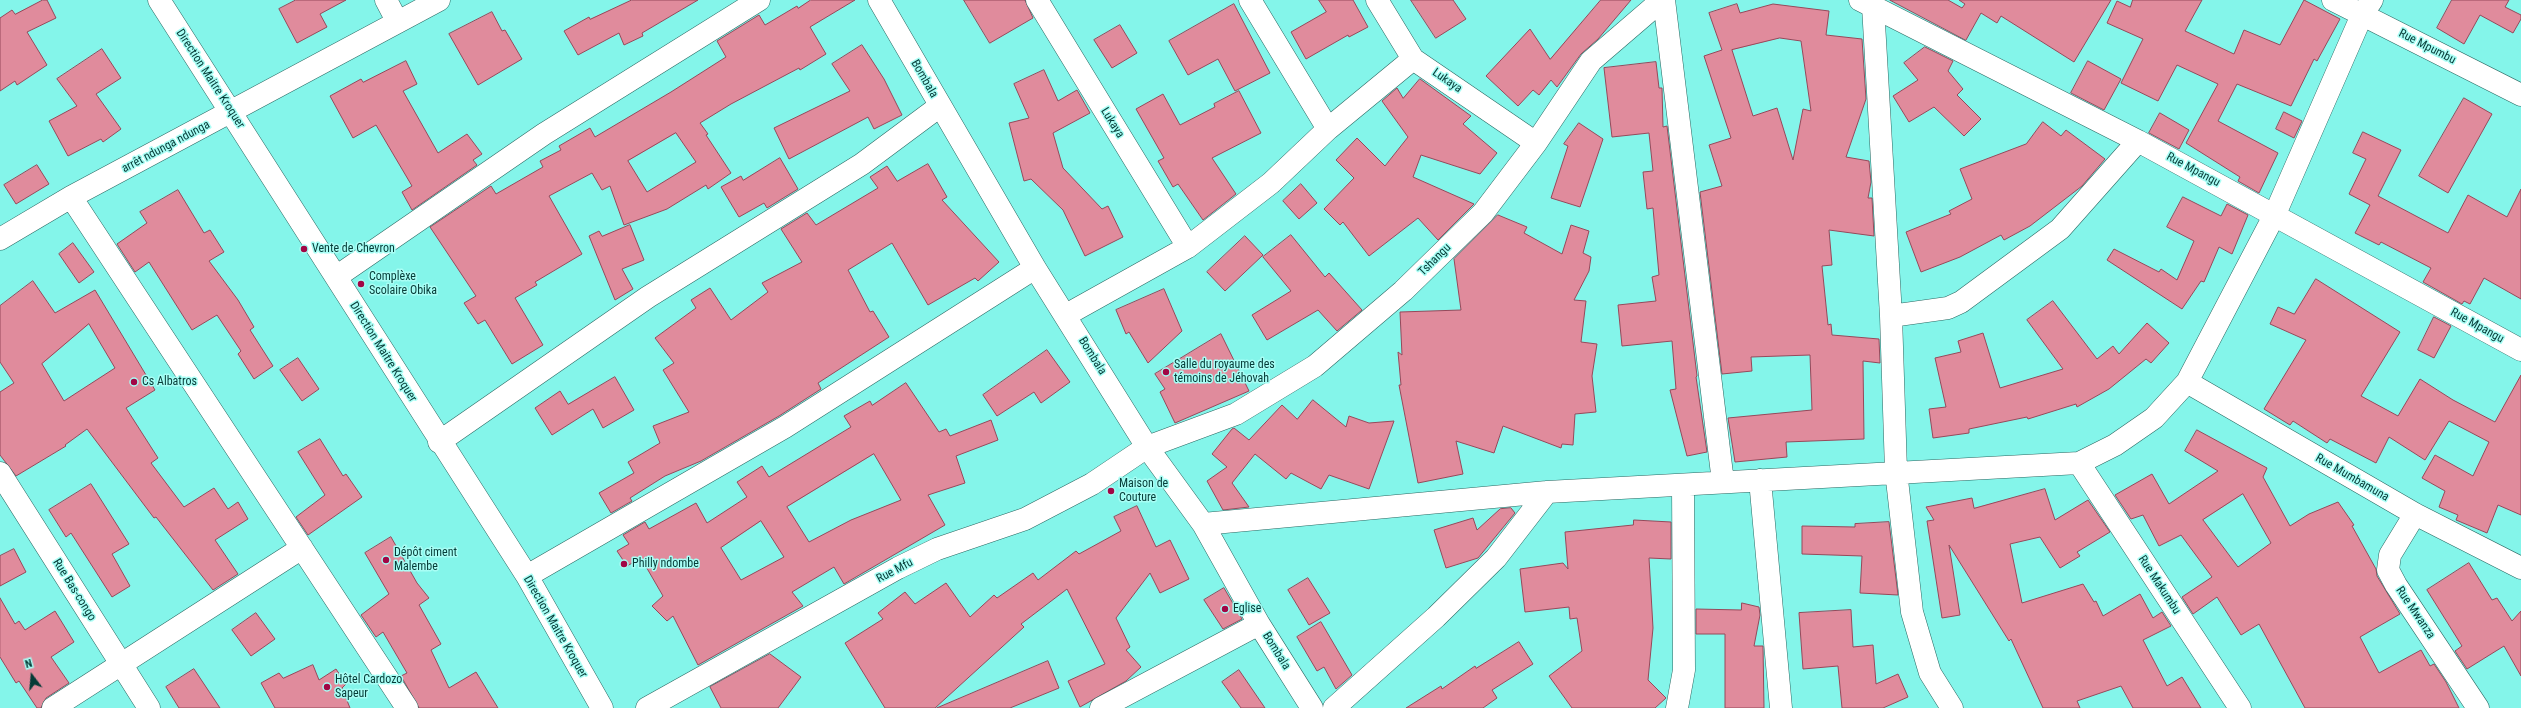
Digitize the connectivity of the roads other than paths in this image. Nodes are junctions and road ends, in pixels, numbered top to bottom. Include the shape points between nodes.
1 (159, 0) edge
2 (386, 0) edge
3 (439, 0) edge
4 (759, 0) edge
5 (879, 0) edge
6 (1037, 0) edge
7 (1250, 0) edge
8 (1377, 0) edge
9 (1663, 0) edge
10 (2333, 0) edge
11 (1867, 3) edge
12 (2367, 7) edge
13 (397, 21) junction
14 (1414, 58) junction
15 (2521, 95) edge
16 (940, 106) junction
17 (232, 112) junction
18 (1328, 129) junction
19 (2138, 141) junction
20 (1536, 143) junction
21 (71, 197) junction
22 (2275, 214) junction
23 (0, 239) edge
24 (1188, 247) junction
25 (1036, 268) junction
26 (336, 277) junction
27 (1066, 315) junction
28 (1891, 316) junction
29 (2521, 350) edge
30 (2187, 382) junction
31 (439, 442) junction
32 (1147, 447) junction
33 (2079, 463) junction
34 (1896, 471) junction
35 (0, 473) edge
36 (1760, 480) junction
37 (1723, 482) junction
38 (1683, 485) junction
39 (1547, 492) junction
40 (2415, 514) junction
41 (1203, 524) junction
42 (302, 548) junction
43 (2521, 568) edge
44 (527, 576) junction
45 (1259, 624) junction
46 (121, 663) junction
47 (53, 708) edge
48 (149, 708) edge
49 (408, 708) edge
50 (602, 708) edge
51 (647, 708) edge
52 (1101, 708) edge
53 (1312, 708) edge
54 (1334, 708) edge
55 (1677, 708) edge
56 (1781, 708) edge
57 (1952, 708) edge
58 (2240, 708) edge
59 (2478, 708) edge

1 - 17 street, Direction Maitre Kroquer
2 - 13 street
3 - 13 street, arrêt ndunga ndunga
4 - 26 street via 544,134
5 - 16 street, Bombala
6 - 24 street, Lukaya
7 - 18 street
8 - 14 street, Lukaya
9 - 20 street, Tshangu via 1591,61
9 - 37 street
10 - 12 street, Rue Mpumbu
11 - 19 street, Rue Mpangu
11 - 28 street
12 - 15 street, Rue Mpumbu
12 - 22 street
13 - 17 street, arrêt ndunga ndunga
14 - 18 street
14 - 20 street, Lukaya
16 - 25 street, Bombala
16 - 31 street via 862,164 648,297
17 - 21 street, arrêt ndunga ndunga
17 - 26 street, Direction Maitre Kroquer
18 - 24 street via 1271,183
19 - 22 street, Rue Mpangu
19 - 28 street via 2060,229 1961,302 1948,308
20 - 32 street, Tshangu via 1483,213 1403,291 1315,366 1236,414
21 - 23 street, arrêt ndunga ndunga
21 - 42 street
22 - 29 street, Rue Mpangu
22 - 30 street
24 - 27 street
25 - 27 street, Bombala
25 - 44 street via 785,427
26 - 31 street, Direction Maitre Kroquer
27 - 32 street, Bombala
28 - 34 street
30 - 33 street via 2154,418 2114,445
30 - 40 street, Rue Mumbamuna
31 - 44 street, Direction Maitre Kroquer
32 - 41 street, Bombala
32 - 51 street, Rue Mfu via 1092,484 1025,519 937,549 898,568
33 - 34 street
33 - 58 street, Rue Makumbu
34 - 36 street
34 - 57 street via 1912,612 1930,673
35 - 46 street, Rue Bas-congo
36 - 37 street
36 - 56 street
37 - 38 street
38 - 39 street
38 - 55 street via 1684,670
39 - 41 street
39 - 54 street via 1496,558 1436,617
40 - 43 street, Rue Mumbamuna
40 - 59 street, Rue Mwanza via 2390,555 2388,570
41 - 45 street, Bombala
42 - 46 street
42 - 49 street
44 - 50 street, Direction Maitre Kroquer
45 - 52 street
45 - 53 street, Bombala
46 - 47 street
46 - 48 street, Rue Bas-congo

